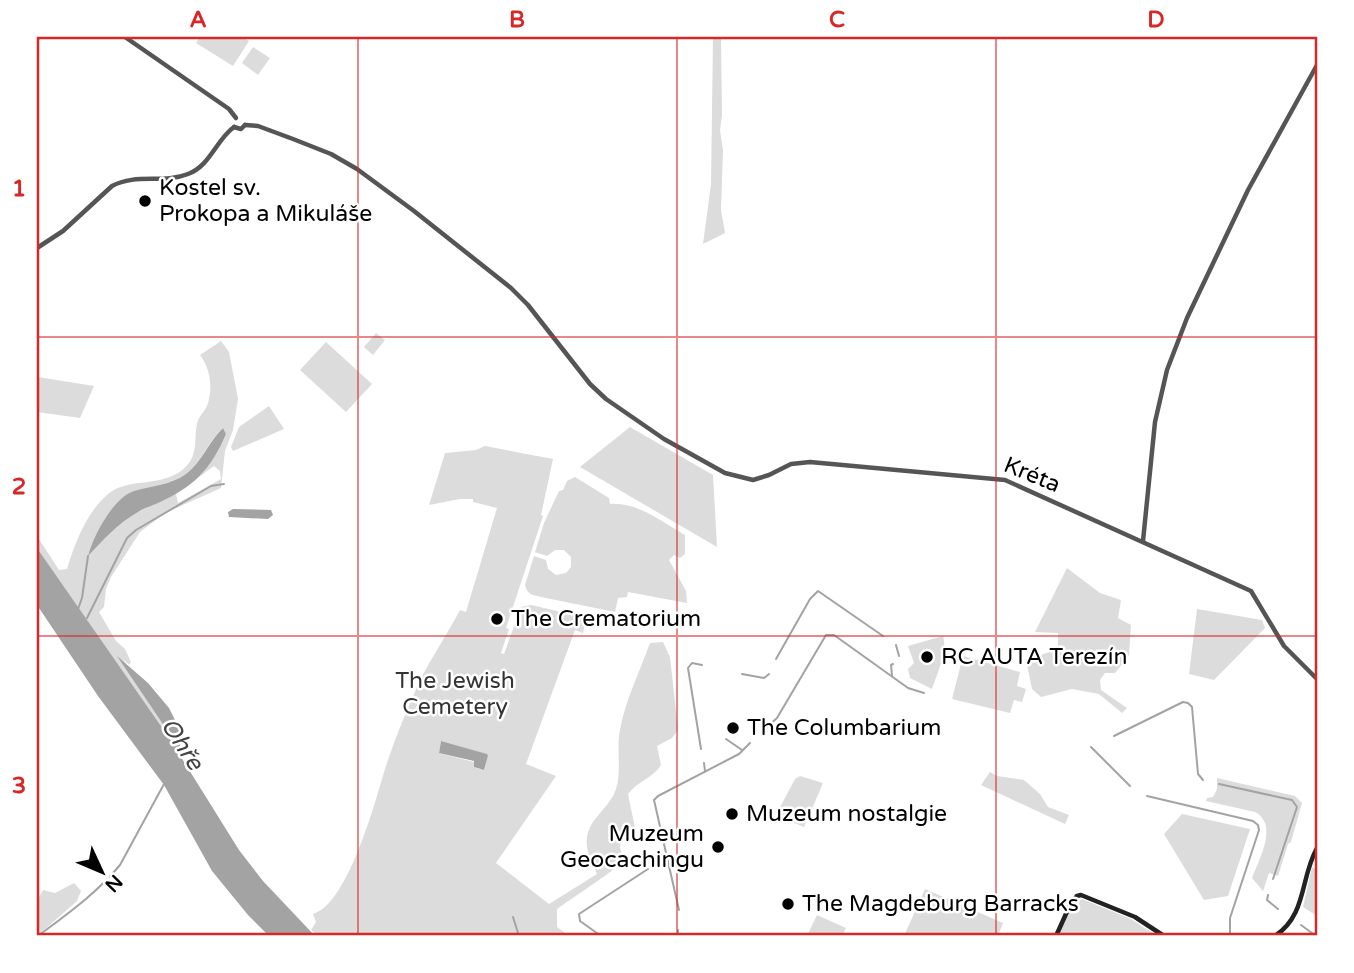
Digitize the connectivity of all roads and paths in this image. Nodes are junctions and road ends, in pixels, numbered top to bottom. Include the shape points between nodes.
1 (125, 37) edge
2 (1317, 65) edge
3 (236, 118) junction
4 (245, 125) junction
5 (234, 127) junction
6 (37, 248) edge
7 (1143, 541) junction
8 (1317, 679) edge
9 (1317, 848) edge
10 (1056, 936) edge
11 (1164, 936) edge
12 (1275, 936) edge

1 - 3 street
2 - 7 street via 1248,190 1167,370 1155,422
3 - 4 street via 242,118
3 - 5 street
4 - 5 street via 241,130
4 - 7 street, Kréta via 306,144 357,169 492,271 528,305 606,399 664,439 725,472 753,480 791,464 810,462 997,478
5 - 6 street via 196,170 178,177 126,180 112,186
7 - 8 street, Kréta via 1251,591 1284,646
9 - 12 main road via 1297,912
10 - 11 main road via 1077,895 1135,917

